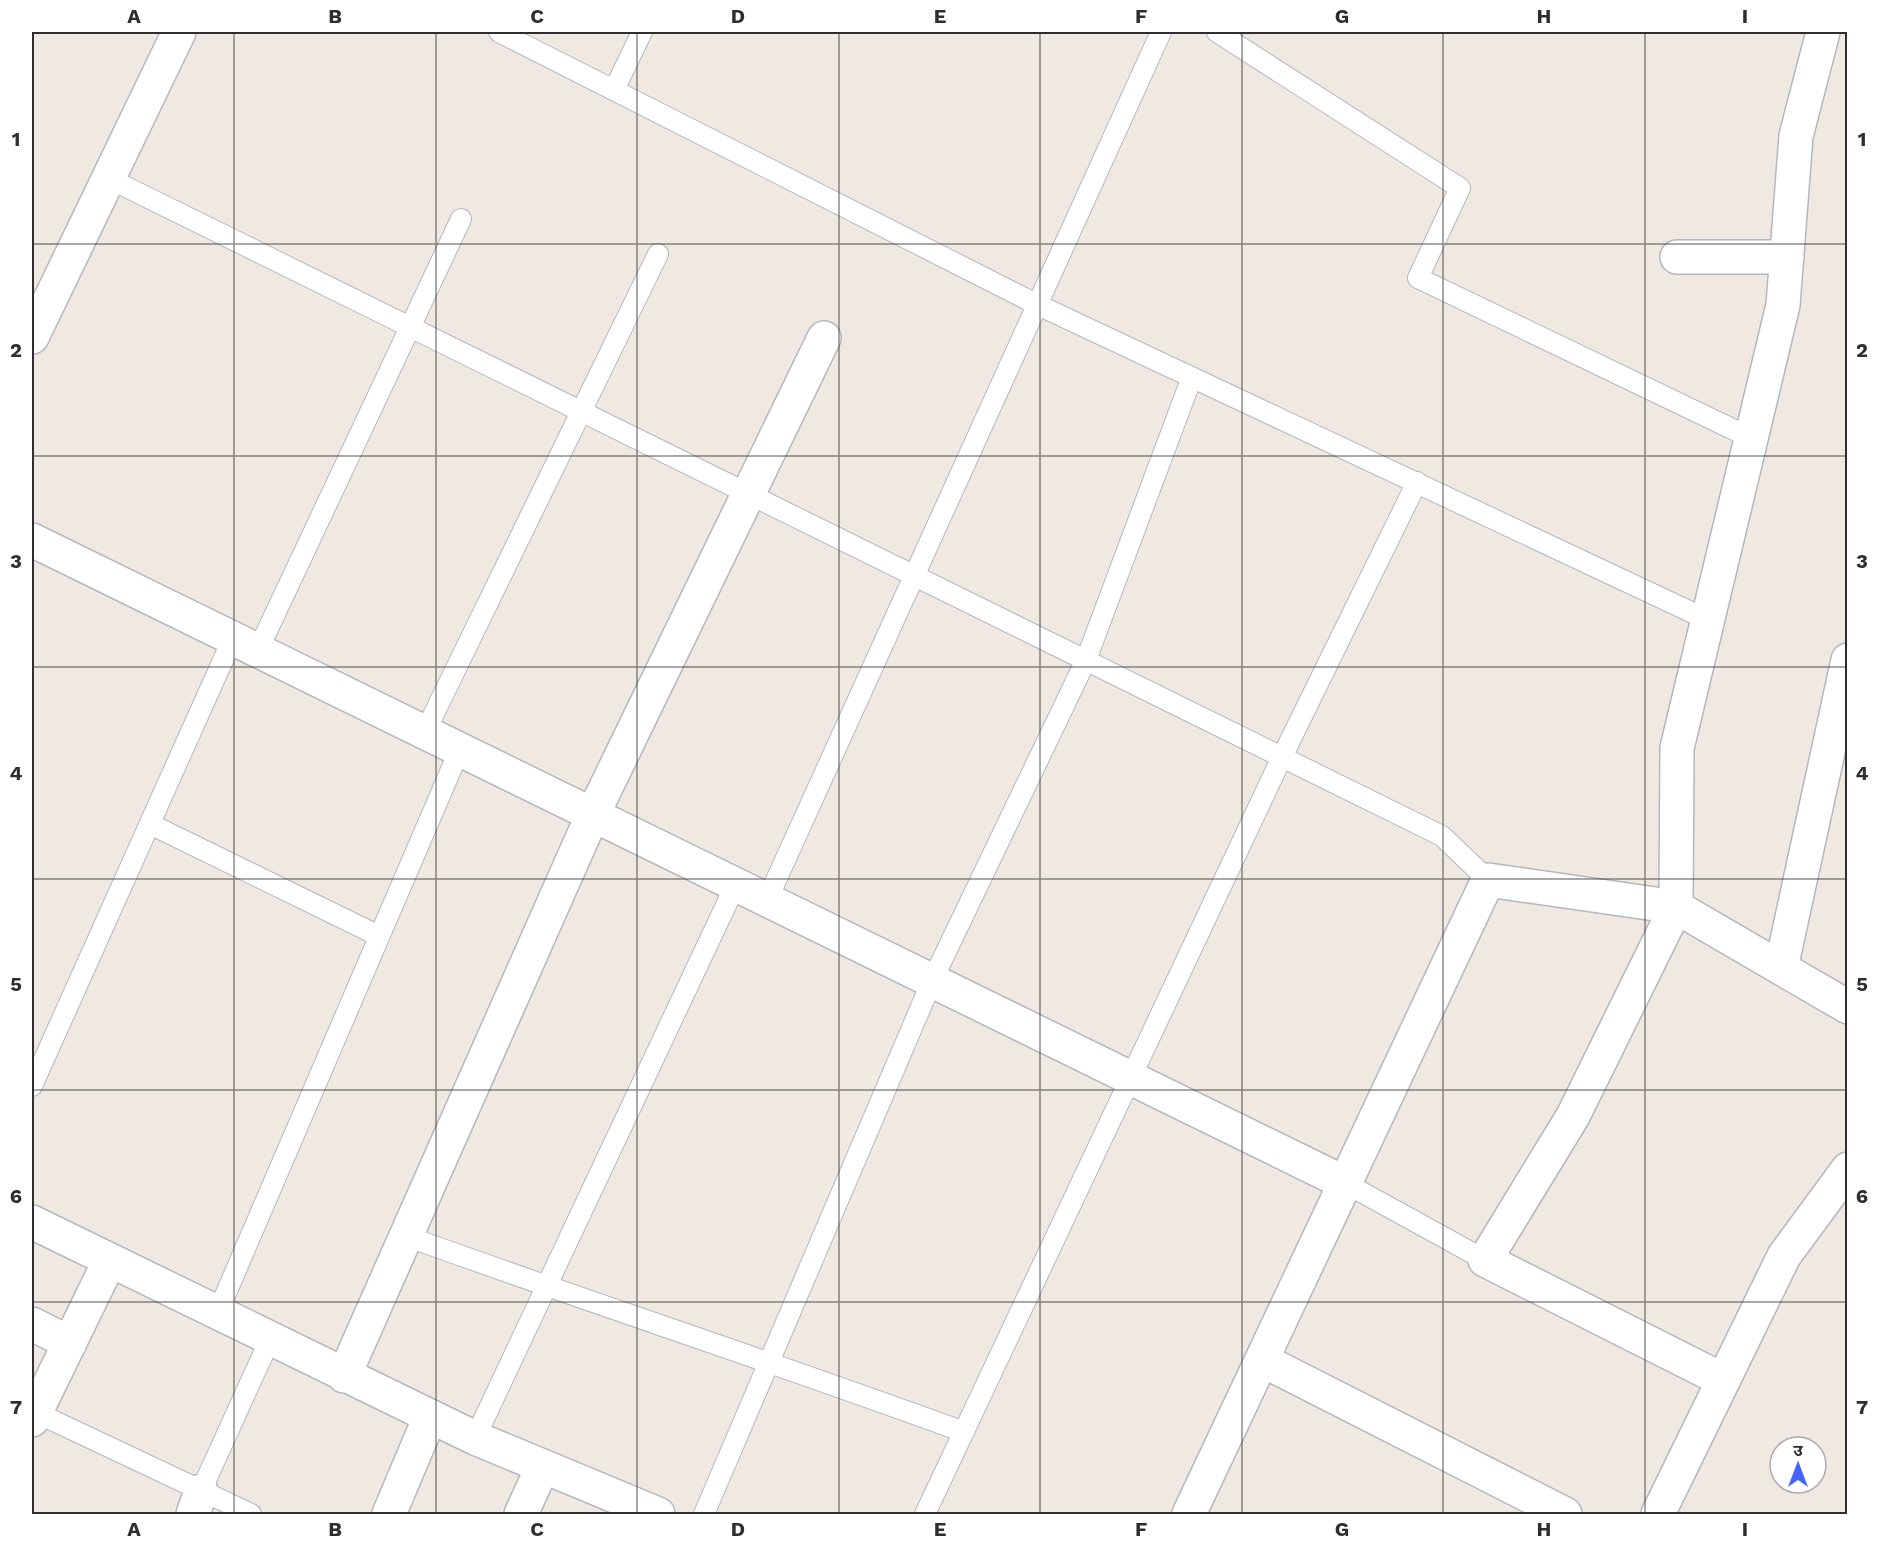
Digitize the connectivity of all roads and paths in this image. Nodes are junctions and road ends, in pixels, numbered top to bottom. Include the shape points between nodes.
1 (179, 32) edge
2 (499, 32) edge
3 (642, 32) edge
4 (1161, 32) edge
5 (1217, 32) edge
6 (1823, 32) edge
7 (614, 90) junction
8 (108, 178) junction
9 (461, 219) dead end
10 (658, 254) dead end
11 (1677, 257) dead end
12 (1787, 257) junction
13 (1036, 304) junction
14 (410, 326) junction
15 (32, 337) edge
16 (824, 338) dead end
17 (1192, 377) junction
18 (582, 411) junction
19 (1751, 438) junction
20 (1417, 482) junction
21 (748, 493) junction
22 (32, 540) edge
23 (914, 574) junction
24 (1708, 620) junction
25 (246, 644) junction
26 (1086, 660) junction
27 (1848, 660) edge
28 (425, 732) junction
29 (460, 749) junction
30 (1282, 757) junction
31 (593, 814) junction
32 (150, 824) junction
33 (1488, 880) junction
34 (736, 884) junction
35 (767, 900) junction
36 (1676, 907) junction
37 (379, 936) junction
38 (1780, 968) junction
39 (932, 981) junction
40 (1848, 1006) edge
41 (1131, 1077) junction
42 (32, 1086) edge
43 (1848, 1169) edge
44 (1346, 1183) junction
45 (32, 1222) edge
46 (406, 1236) junction
47 (1485, 1260) junction
48 (109, 1262) junction
49 (546, 1287) junction
50 (217, 1314) junction
51 (32, 1324) edge
52 (270, 1339) junction
53 (70, 1343) junction
54 (1262, 1360) junction
55 (770, 1361) junction
56 (344, 1376) junction
57 (1723, 1380) junction
58 (33, 1416) edge
59 (430, 1417) junction
60 (964, 1432) junction
61 (475, 1438) junction
62 (543, 1466) junction
63 (197, 1503) edge
64 (251, 1515) edge
65 (389, 1515) edge
66 (521, 1515) edge
67 (658, 1515) edge
68 (704, 1515) edge
69 (925, 1515) edge
70 (1189, 1515) edge
71 (1565, 1515) edge
72 (1658, 1515) edge

1 - 8 street
2 - 7 lane
3 - 7 lane
4 - 13 lane
5 - 19 lane via 1460,188 1419,278
6 - 12 street via 1796,136
7 - 13 lane
8 - 14 lane
8 - 15 street
9 - 14 lane
10 - 18 lane
11 - 12 street
12 - 19 street via 1783,305
13 - 17 lane
13 - 23 lane
14 - 18 lane
14 - 25 lane
16 - 21 street
17 - 20 lane
17 - 26 lane
18 - 21 lane
18 - 28 lane
19 - 24 street
20 - 24 lane
20 - 30 lane
21 - 23 lane
21 - 31 street
22 - 25 street
23 - 26 lane
23 - 35 lane
24 - 36 street via 1677,748
25 - 28 street
25 - 32 lane
26 - 30 lane
26 - 39 lane
27 - 38 street
28 - 29 street
29 - 31 street
29 - 37 lane
30 - 33 lane via 1442,836
30 - 41 lane
31 - 34 street
31 - 46 street
32 - 37 lane
32 - 42 lane
33 - 36 street
33 - 44 street
34 - 35 street
34 - 49 lane
35 - 39 street
36 - 38 street
36 - 47 street via 1573,1116
37 - 50 lane
38 - 40 street
39 - 41 street
39 - 55 lane
41 - 44 street
41 - 60 lane
43 - 57 street via 1784,1256
44 - 47 lane
44 - 54 street
45 - 48 street
46 - 49 lane
46 - 56 street
47 - 57 street
48 - 50 street
48 - 53 street
49 - 55 lane
49 - 61 lane
50 - 52 street
51 - 53 street
52 - 56 street
52 - 63 lane
53 - 58 street
54 - 70 street
54 - 71 street
55 - 60 lane
55 - 68 lane
56 - 59 street
57 - 72 street
58 - 63 lane
59 - 61 street
59 - 65 street
60 - 69 lane
61 - 62 street
62 - 66 street
62 - 67 street
63 - 64 lane

